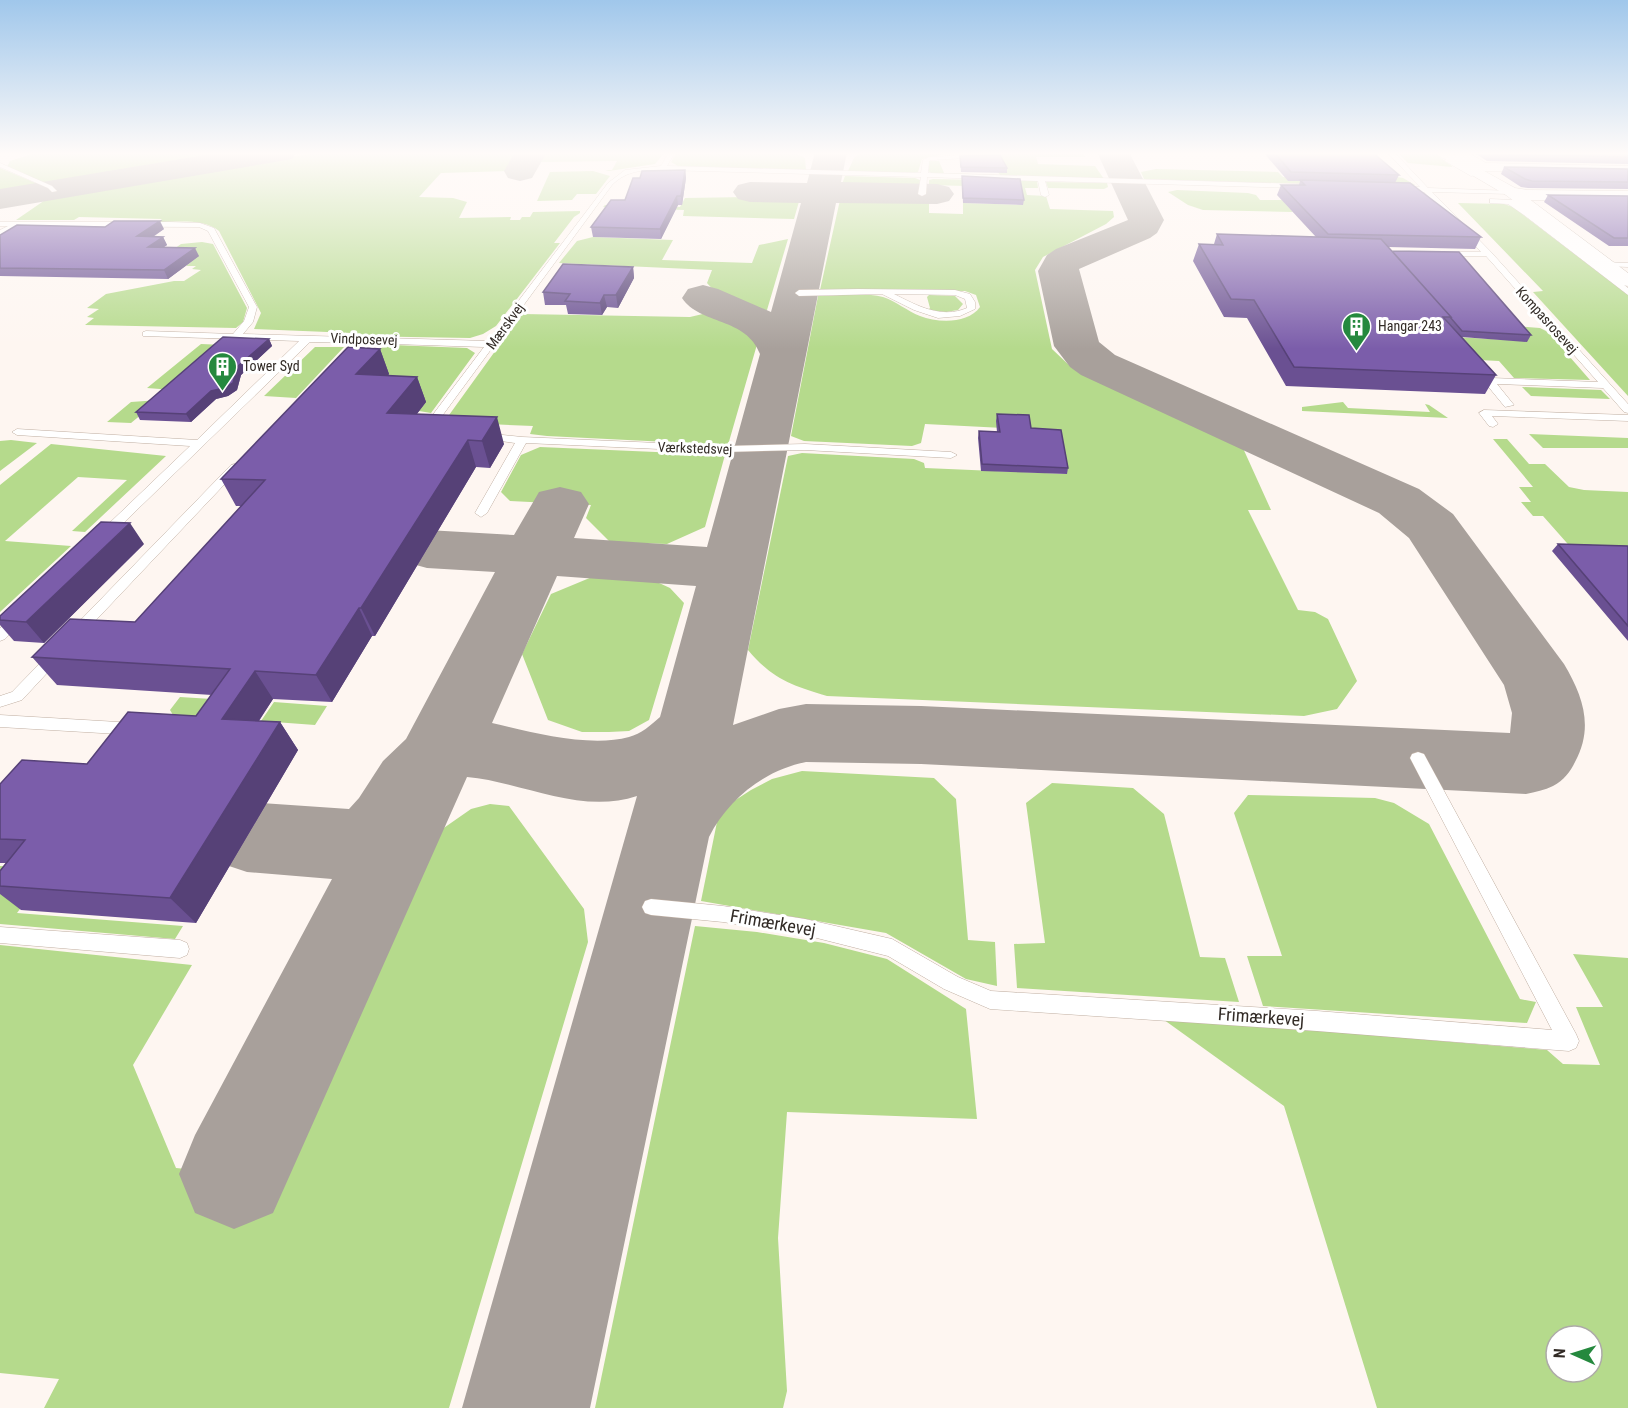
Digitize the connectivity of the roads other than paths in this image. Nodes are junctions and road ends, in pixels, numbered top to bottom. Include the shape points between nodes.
1 (586, 218) edge
2 (1454, 218) edge
3 (1534, 218) edge
4 (1542, 218) edge
5 (0, 224) edge
6 (19, 224) junction
7 (0, 233) edge
8 (1438, 253) edge
9 (1488, 254) junction
10 (1627, 279) edge
11 (799, 293) dead end
12 (886, 293) junction
13 (146, 334) dead end
14 (236, 336) junction
15 (308, 338) junction
16 (362, 339) junction
17 (492, 344) junction
18 (330, 370) edge
19 (1481, 372) edge
20 (1488, 381) junction
21 (1606, 386) junction
22 (1509, 405) dead end
23 (1628, 410) edge
24 (1628, 418) edge
25 (1493, 424) dead end
26 (17, 432) dead end
27 (434, 435) edge
28 (477, 436) edge
29 (522, 440) junction
30 (198, 443) junction
31 (951, 455) dead end
32 (240, 462) edge
33 (481, 513) dead end
34 (91, 548) edge
35 (25, 612) edge
36 (0, 636) edge
37 (0, 702) edge
38 (0, 721) edge
39 (152, 730) edge
40 (1418, 758) dead end
41 (651, 907) dead end
42 (0, 935) edge
43 (180, 948) dead end

1 - 17 lane, Mærskvej
2 - 9 lane, Kompasrosevej
3 - 10 lane
4 - 10 street
5 - 6 lane
6 - 7 lane
6 - 14 lane via 180,224 211,230 253,307 248,322
8 - 9 lane
9 - 21 lane, Kompasrosevej
11 - 12 lane
12 - 12 lane via 956,293 965,295 971,309 952,316 936,315
13 - 14 lane, Vindposevej
14 - 15 lane, Vindposevej
15 - 16 lane, Vindposevej
15 - 30 lane
16 - 17 lane, Vindposevej
16 - 18 lane
17 - 27 lane, Mærskvej via 423,434
19 - 20 lane
20 - 21 lane
20 - 22 lane
21 - 23 lane, Kompasrosevej
24 - 25 lane via 1484,413
26 - 30 lane
28 - 29 lane
29 - 31 lane, Værkstedsvej
29 - 33 lane
30 - 34 lane
32 - 37 lane via 17,696
35 - 36 lane
38 - 39 lane
40 - 41 lane, Frimærkevej via 1569,1041 990,1000 951,983 892,948 805,927
42 - 43 lane

